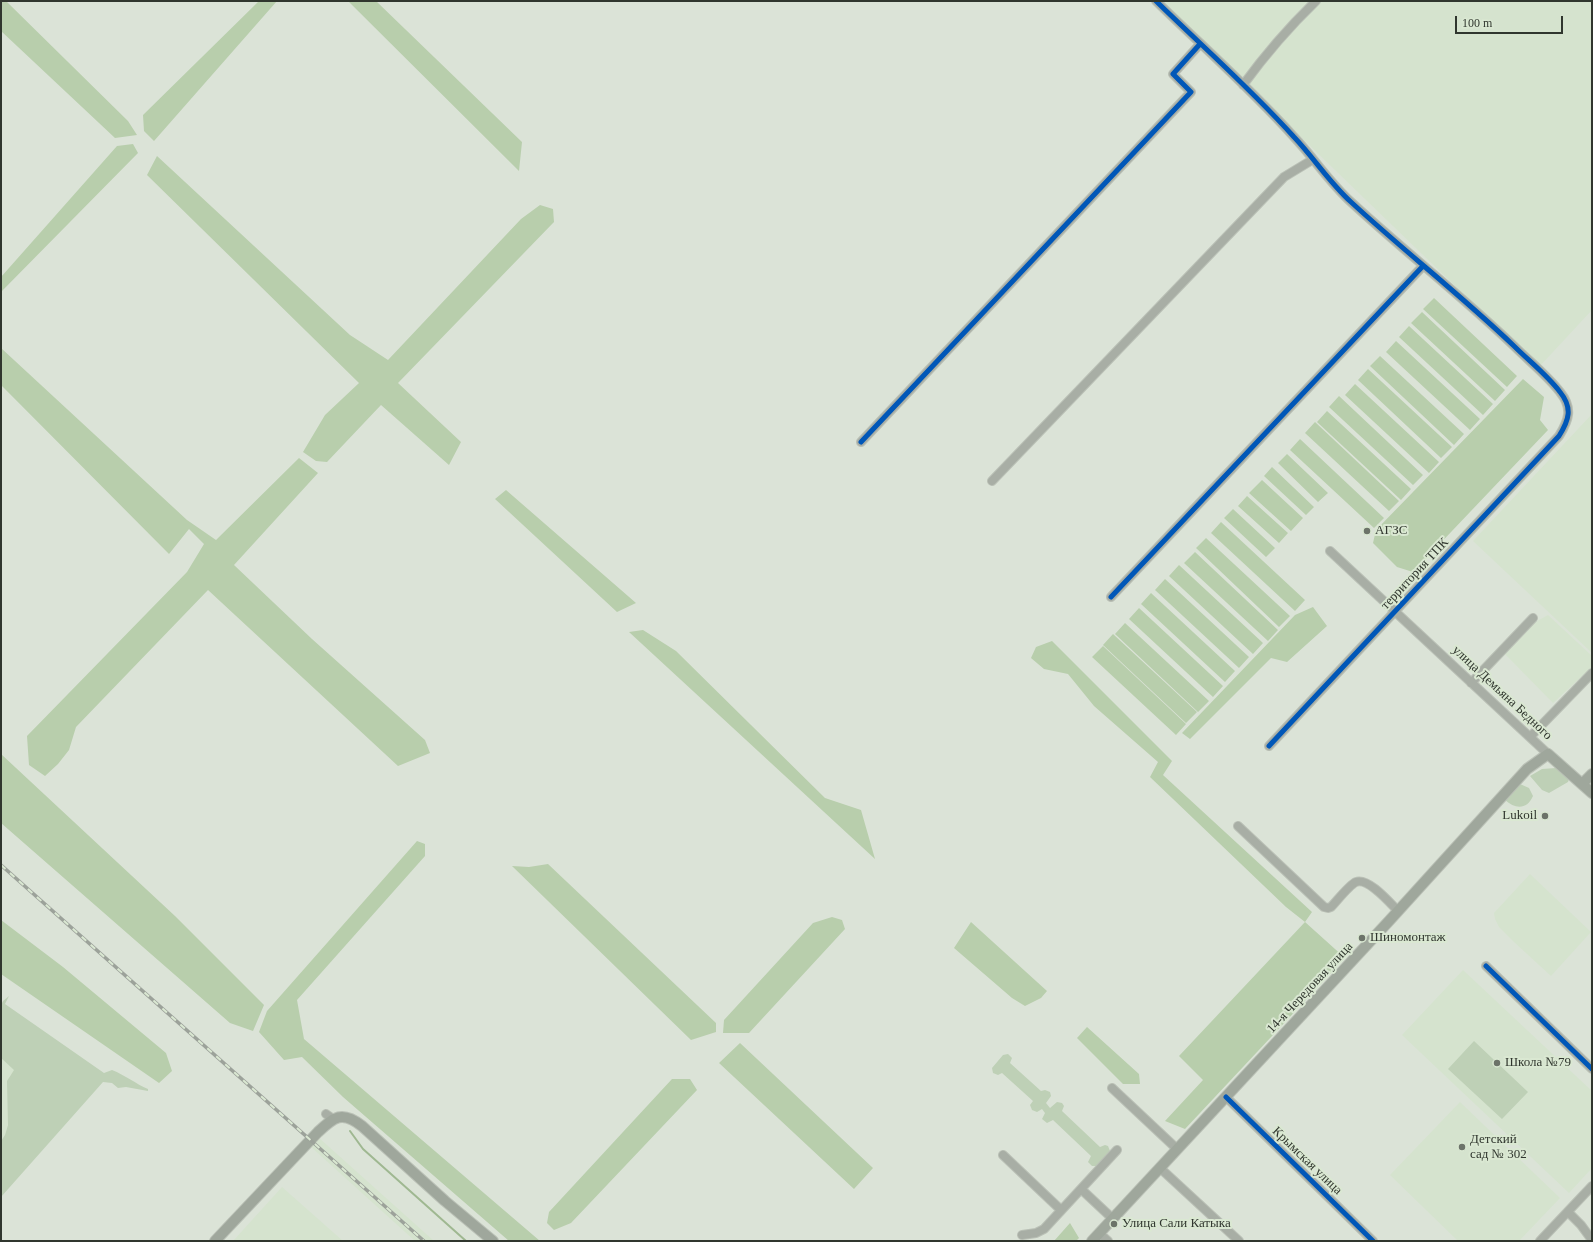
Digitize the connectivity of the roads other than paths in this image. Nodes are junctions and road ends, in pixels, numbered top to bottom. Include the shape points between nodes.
1 (1156, 1) edge
2 (1316, 1) edge
3 (1200, 44) junction
4 (1243, 85) junction
5 (1312, 160) junction
6 (1423, 266) junction
7 (861, 442) dead end
8 (992, 481) dead end
9 (1330, 551) dead end
10 (1111, 597) dead end
11 (1395, 612) junction
12 (1533, 618) dead end
13 (1592, 673) edge
14 (1472, 683) junction
15 (1530, 736) junction
16 (1269, 746) dead end
17 (1548, 754) junction
18 (1592, 774) edge
19 (1582, 784) junction
20 (1592, 793) edge
21 (1238, 826) dead end
22 (1398, 911) junction
23 (1486, 966) dead end
24 (1592, 1069) edge
25 (1112, 1088) dead end
26 (1226, 1097) junction
27 (1117, 1150) dead end
28 (1177, 1150) junction
29 (1003, 1156) dead end
30 (1160, 1168) junction
31 (1592, 1186) edge
32 (1081, 1189) junction
33 (1061, 1210) junction
34 (1568, 1212) junction
35 (1113, 1218) junction
36 (1099, 1233) junction
37 (1022, 1235) dead end
38 (1592, 1240) edge
39 (215, 1241) edge
40 (493, 1241) edge
41 (1092, 1241) edge
42 (1108, 1241) edge
43 (1239, 1241) edge
44 (1373, 1241) edge
45 (1540, 1241) edge

1 - 3 street
2 - 4 street via 1262,58
3 - 4 street
3 - 7 street via 1173,74 1191,92
4 - 5 street via 1295,138
5 - 6 street via 1333,185
5 - 8 street via 1284,177
6 - 10 street
6 - 11 street, территория ТПК via 1537,368 1560,392 1569,412 1559,436
9 - 11 street, улица Демьяна Бедного
11 - 14 street, улица Демьяна Бедного
11 - 16 street, территория ТПК
12 - 14 street
13 - 15 street
14 - 15 street, улица Демьяна Бедного
15 - 17 street, улица Демьяна Бедного
17 - 19 main road, улица Демьяна Бедного
17 - 22 main road, 14-я Чередовая улица via 1519,776
18 - 19 main road
19 - 20 main road, улица Демьяна Бедного
21 - 22 street via 1324,907 1331,907 1355,882 1362,881 1372,886
22 - 26 main road, 14-я Чередовая улица
23 - 24 street
25 - 28 street
26 - 28 main road, 14-я Чередовая улица
26 - 44 street, Крымская улица
27 - 32 street
28 - 30 main road, 14-я Чередовая улица
29 - 33 street
30 - 35 main road, 14-я Чередовая улица
30 - 43 street
31 - 34 street
32 - 33 street
32 - 35 street
33 - 37 street via 1044,1228 1036,1233
34 - 38 street
34 - 45 street
35 - 36 main road, 14-я Чередовая улица
36 - 41 main road, 14-я Чередовая улица
36 - 42 street
39 - 40 main road via 318,1132 330,1116 347,1116 354,1119 444,1201

